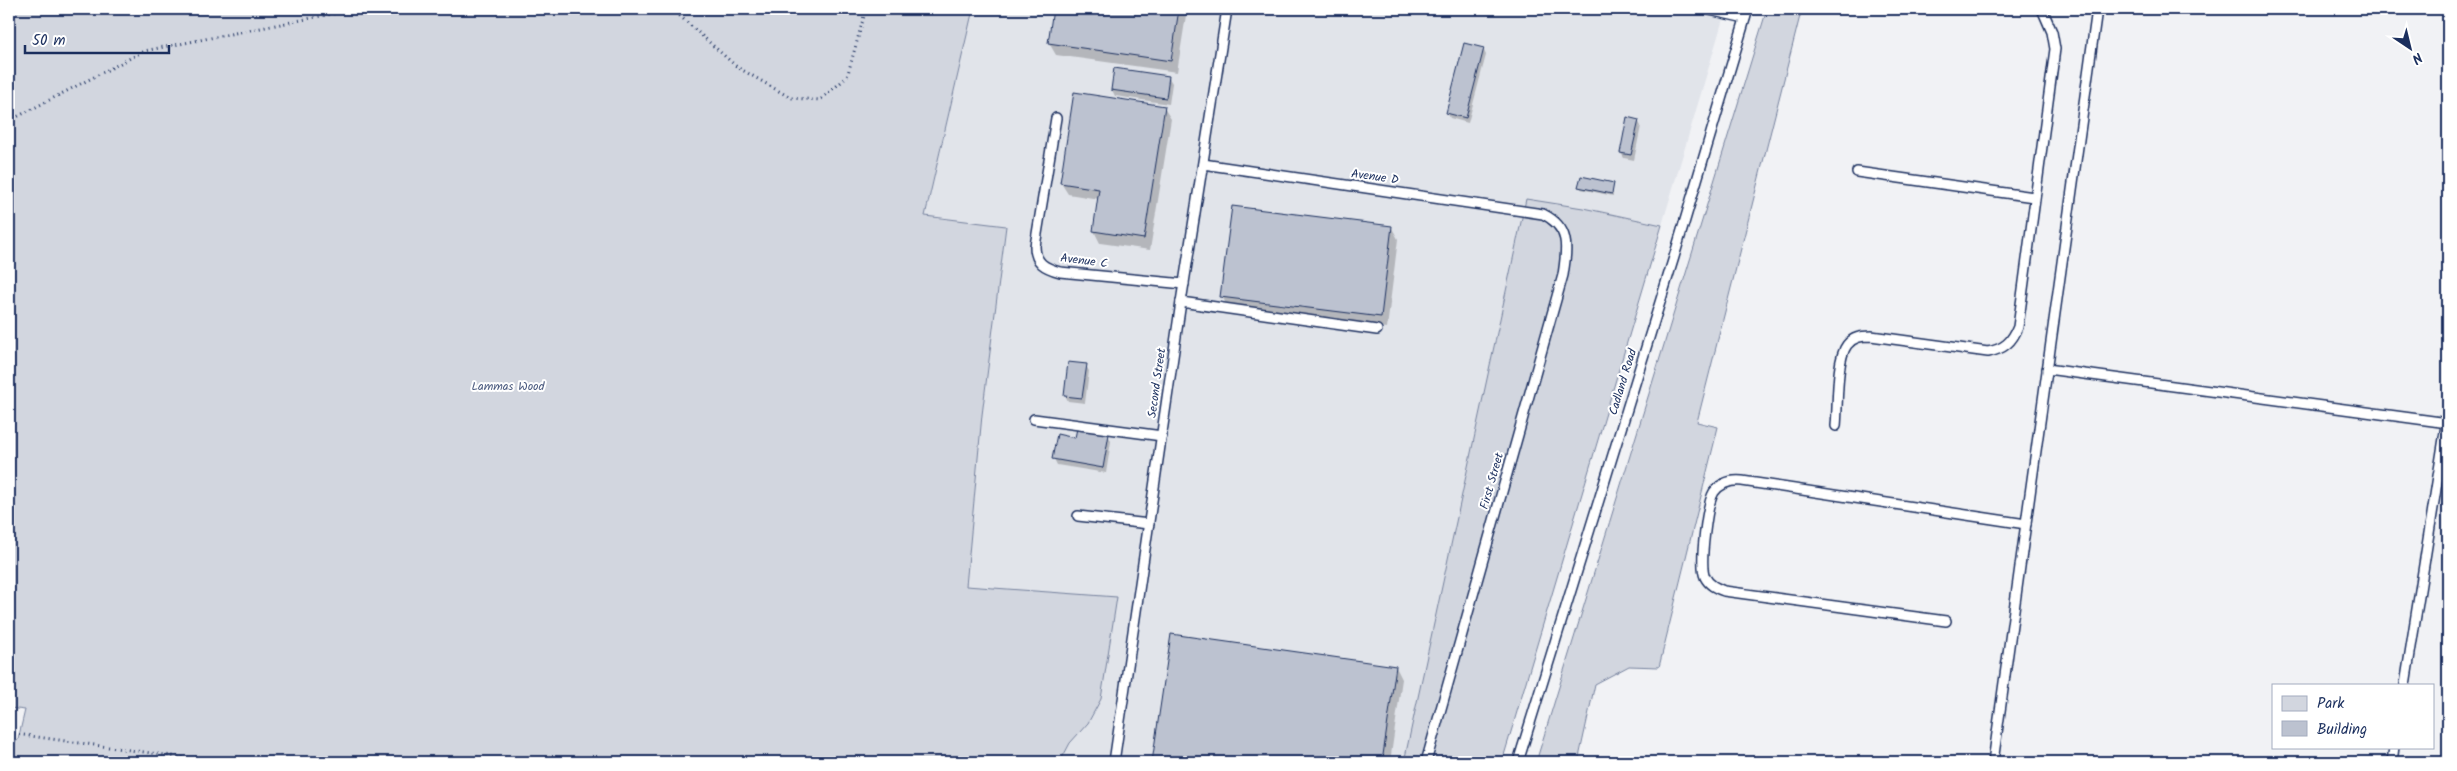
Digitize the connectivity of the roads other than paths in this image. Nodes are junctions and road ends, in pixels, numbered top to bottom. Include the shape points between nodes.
1 (1227, 9) edge
2 (1705, 9) edge
3 (2042, 9) edge
4 (2097, 9) edge
5 (1747, 13) edge
6 (1056, 118) dead end
7 (1203, 164) junction
8 (1857, 172) dead end
9 (2034, 196) junction
10 (1543, 214) joint
11 (1184, 284) junction
12 (1181, 302) junction
13 (1377, 330) dead end
14 (2047, 369) junction
15 (1034, 419) dead end
16 (2448, 420) edge
17 (1836, 426) dead end
18 (1162, 436) junction
19 (1078, 516) dead end
20 (1149, 524) junction
21 (2026, 524) junction
22 (1946, 622) dead end
23 (2404, 684) edge
24 (2394, 748) edge
25 (1114, 762) edge
26 (1426, 762) edge
27 (1518, 762) edge
28 (1993, 762) edge
29 (2392, 762) edge

1 - 7 lane, Second Street
2 - 5 lane
3 - 9 lane via 2055,49
4 - 14 lane
5 - 27 lane, Cadland Road
6 - 11 lane, Avenue C via 1035,246 1038,260 1043,266 1060,272
7 - 10 lane, Avenue D
7 - 11 lane, Second Street
8 - 9 lane
9 - 17 lane via 2018,328 2010,342 1988,352 1860,336 1846,346 1842,355
10 - 26 lane, First Street via 1552,218 1567,245 1563,275
11 - 12 lane, Second Street
12 - 13 lane
12 - 18 lane, Second Street
14 - 16 lane
14 - 21 lane
15 - 18 lane
16 - 23 lane
18 - 20 lane, Second Street
19 - 20 lane
20 - 25 lane, Second Street
21 - 22 lane via 1734,480 1719,487 1710,500 1702,564 1705,578 1715,587 1724,591
21 - 28 lane
24 - 29 lane

